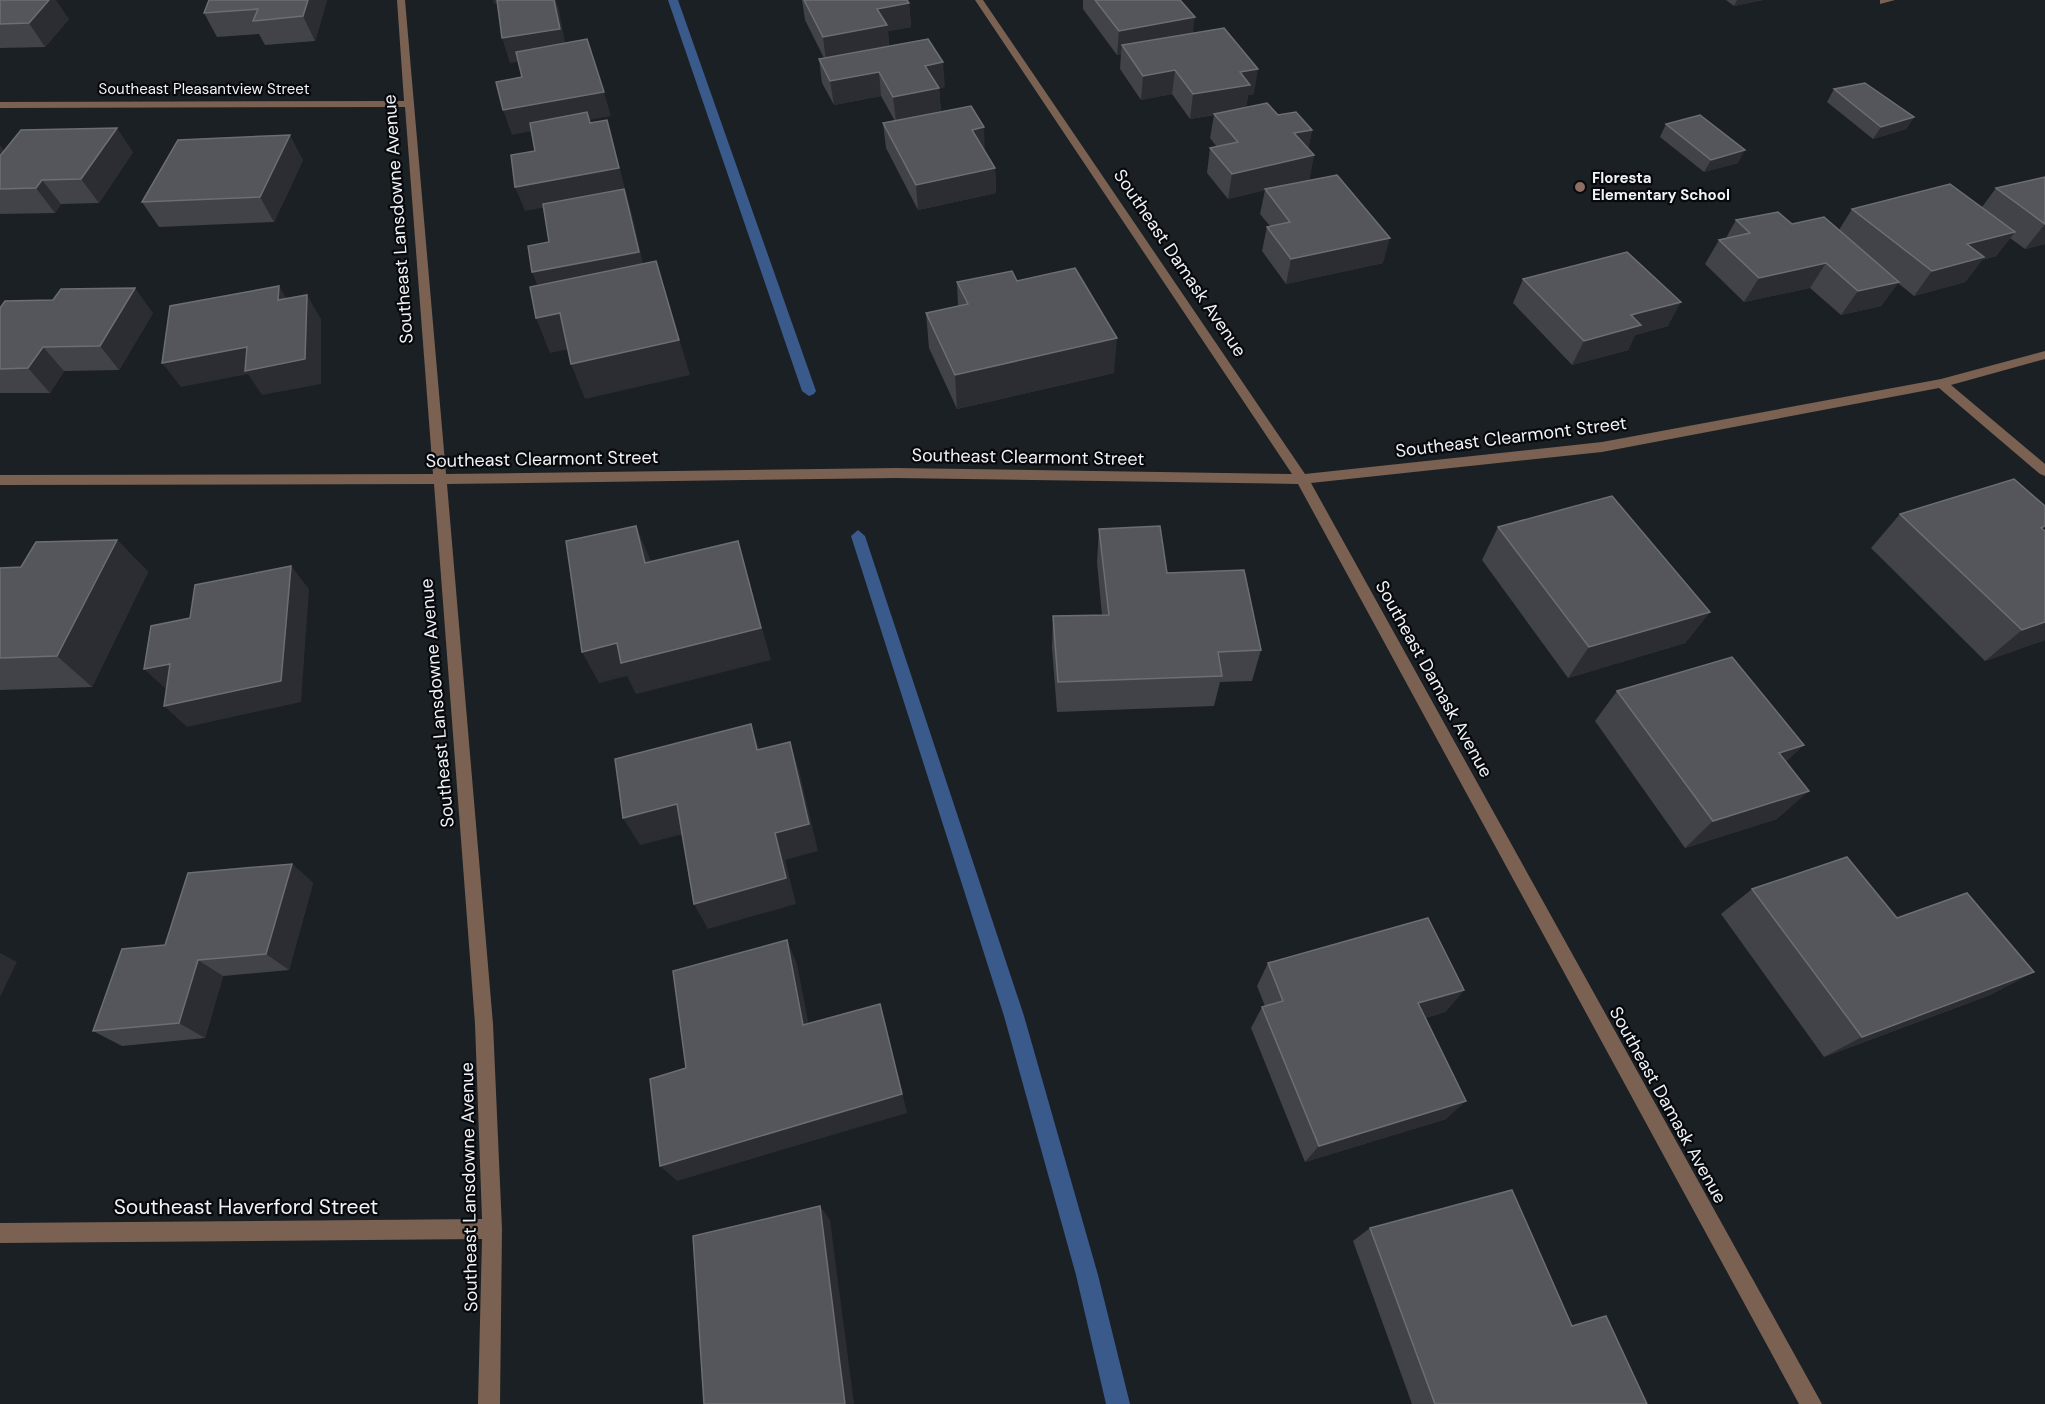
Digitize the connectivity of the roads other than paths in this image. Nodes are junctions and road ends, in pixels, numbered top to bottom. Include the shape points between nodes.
1 (401, 0) edge
2 (979, 0) edge
3 (409, 104) junction
4 (0, 105) edge
5 (2045, 355) edge
6 (1941, 383) junction
7 (2045, 471) edge
8 (438, 479) junction
9 (1302, 479) junction
10 (0, 480) edge
11 (492, 1229) junction
12 (0, 1233) edge
13 (489, 1404) edge
14 (1810, 1404) edge

1 - 3 street, Southeast Lansdowne Avenue
2 - 9 street, Southeast Damask Avenue
3 - 4 street, Southeast Pleasantview Street
3 - 8 street, Southeast Lansdowne Avenue
5 - 6 street, Southeast Clearmont Street
6 - 7 street
6 - 9 street, Southeast Clearmont Street via 1602,447
8 - 9 street, Southeast Clearmont Street via 896,473
8 - 10 street, Southeast Clearmont Street
8 - 11 street, Southeast Lansdowne Avenue via 484,1024
9 - 14 street, Southeast Damask Avenue
11 - 12 street, Southeast Haverford Street
11 - 13 street, Southeast Lansdowne Avenue

